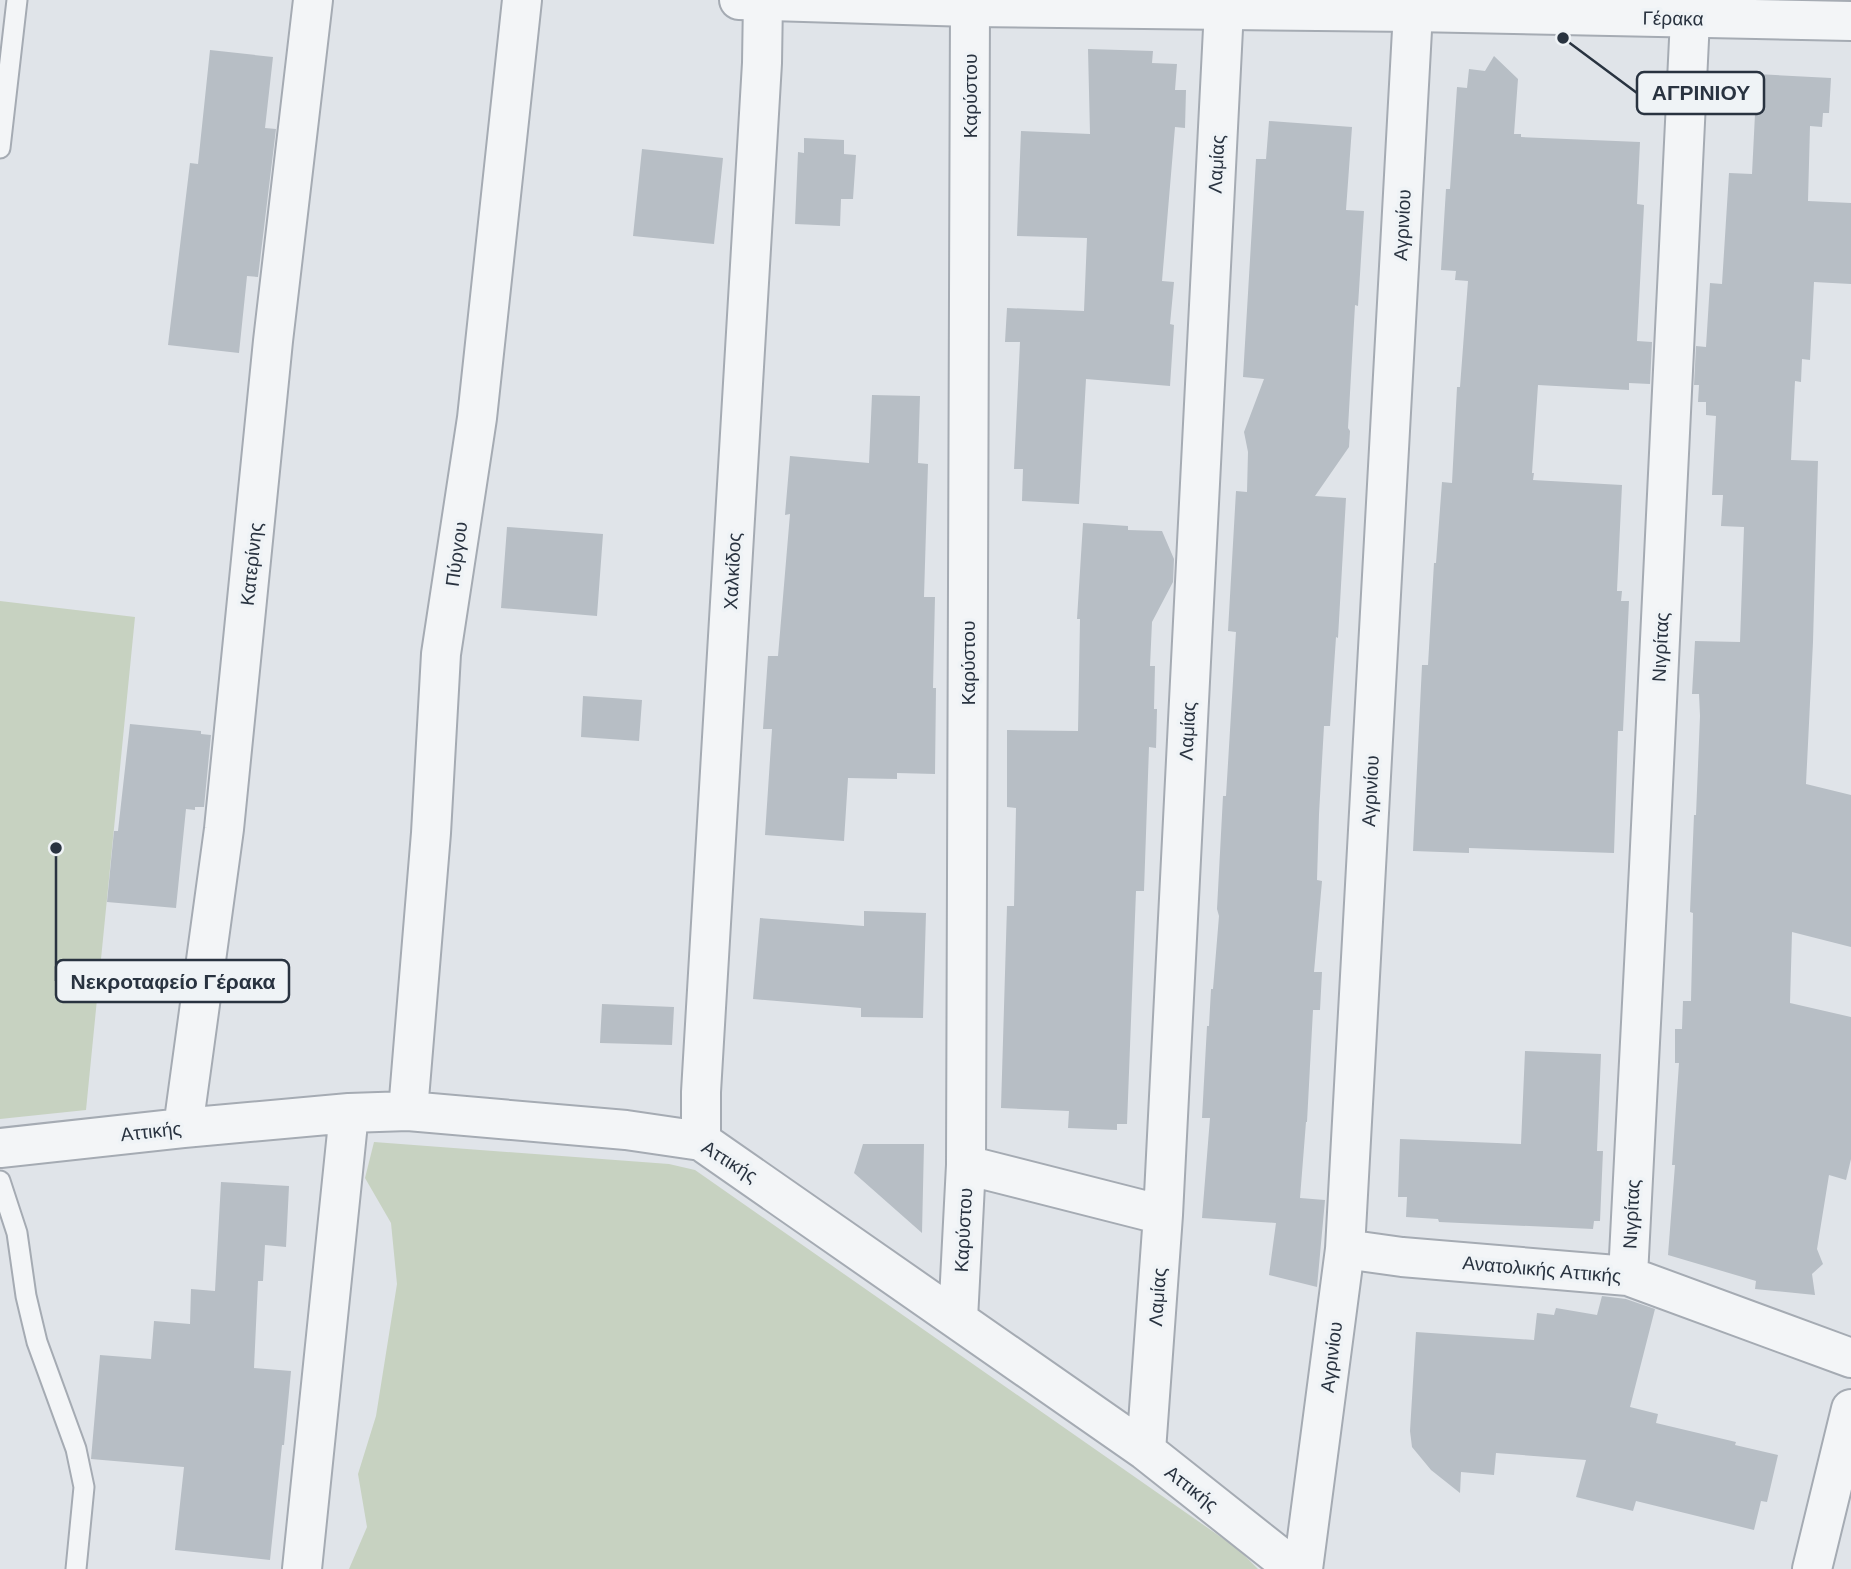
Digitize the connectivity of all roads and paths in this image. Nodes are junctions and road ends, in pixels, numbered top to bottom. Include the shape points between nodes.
1 (18, 0) edge
2 (313, 0) edge
3 (522, 0) edge
4 (739, 0) edge
5 (764, 0) edge
6 (970, 7) junction
7 (1224, 9) junction
8 (1413, 12) junction
9 (1690, 19) junction
10 (1851, 22) edge
11 (0, 148) edge
12 (408, 1111) junction
13 (349, 1112) junction
14 (183, 1128) junction
15 (701, 1141) junction
16 (0, 1148) edge
17 (966, 1165) junction
18 (0, 1181) edge
19 (1163, 1215) junction
20 (1345, 1249) junction
21 (1628, 1276) junction
22 (958, 1319) junction
23 (1851, 1358) edge
24 (1851, 1409) edge
25 (1146, 1451) junction
26 (76, 1569) edge
27 (302, 1569) edge
28 (1295, 1569) edge
29 (1303, 1569) edge
30 (1812, 1569) edge

1 - 11 lane
2 - 14 street, Κατερίνης via 224,829
3 - 12 street, Πύργου via 477,418 441,654
4 - 5 street, Γέρακα
5 - 6 street, Γέρακα
5 - 15 street, Χαλκίδος
6 - 7 street, Γέρακα
6 - 17 street, Καρύστου
7 - 8 street, Γέρακα
7 - 19 street, Λαμίας
8 - 9 street, Γέρακα
8 - 20 street, Αγρινίου
9 - 10 street, Γέρακα
9 - 21 street, Νιγρίτας
12 - 13 street, Αττικής
12 - 15 street, Αττικής
13 - 14 street, Αττικής
13 - 27 street
14 - 16 street, Αττικής
15 - 22 street, Αττικής
17 - 19 street
17 - 22 street, Καρύστου
18 - 26 lane via 18,1233 37,1342 84,1488
19 - 25 street, Λαμίας
20 - 21 street, Ανατολικής Αττικής
20 - 29 street, Αγρινίου
21 - 23 street, Ανατολικής Αττικής
22 - 25 street, Αττικής
24 - 30 street
25 - 28 street, Αττικής

